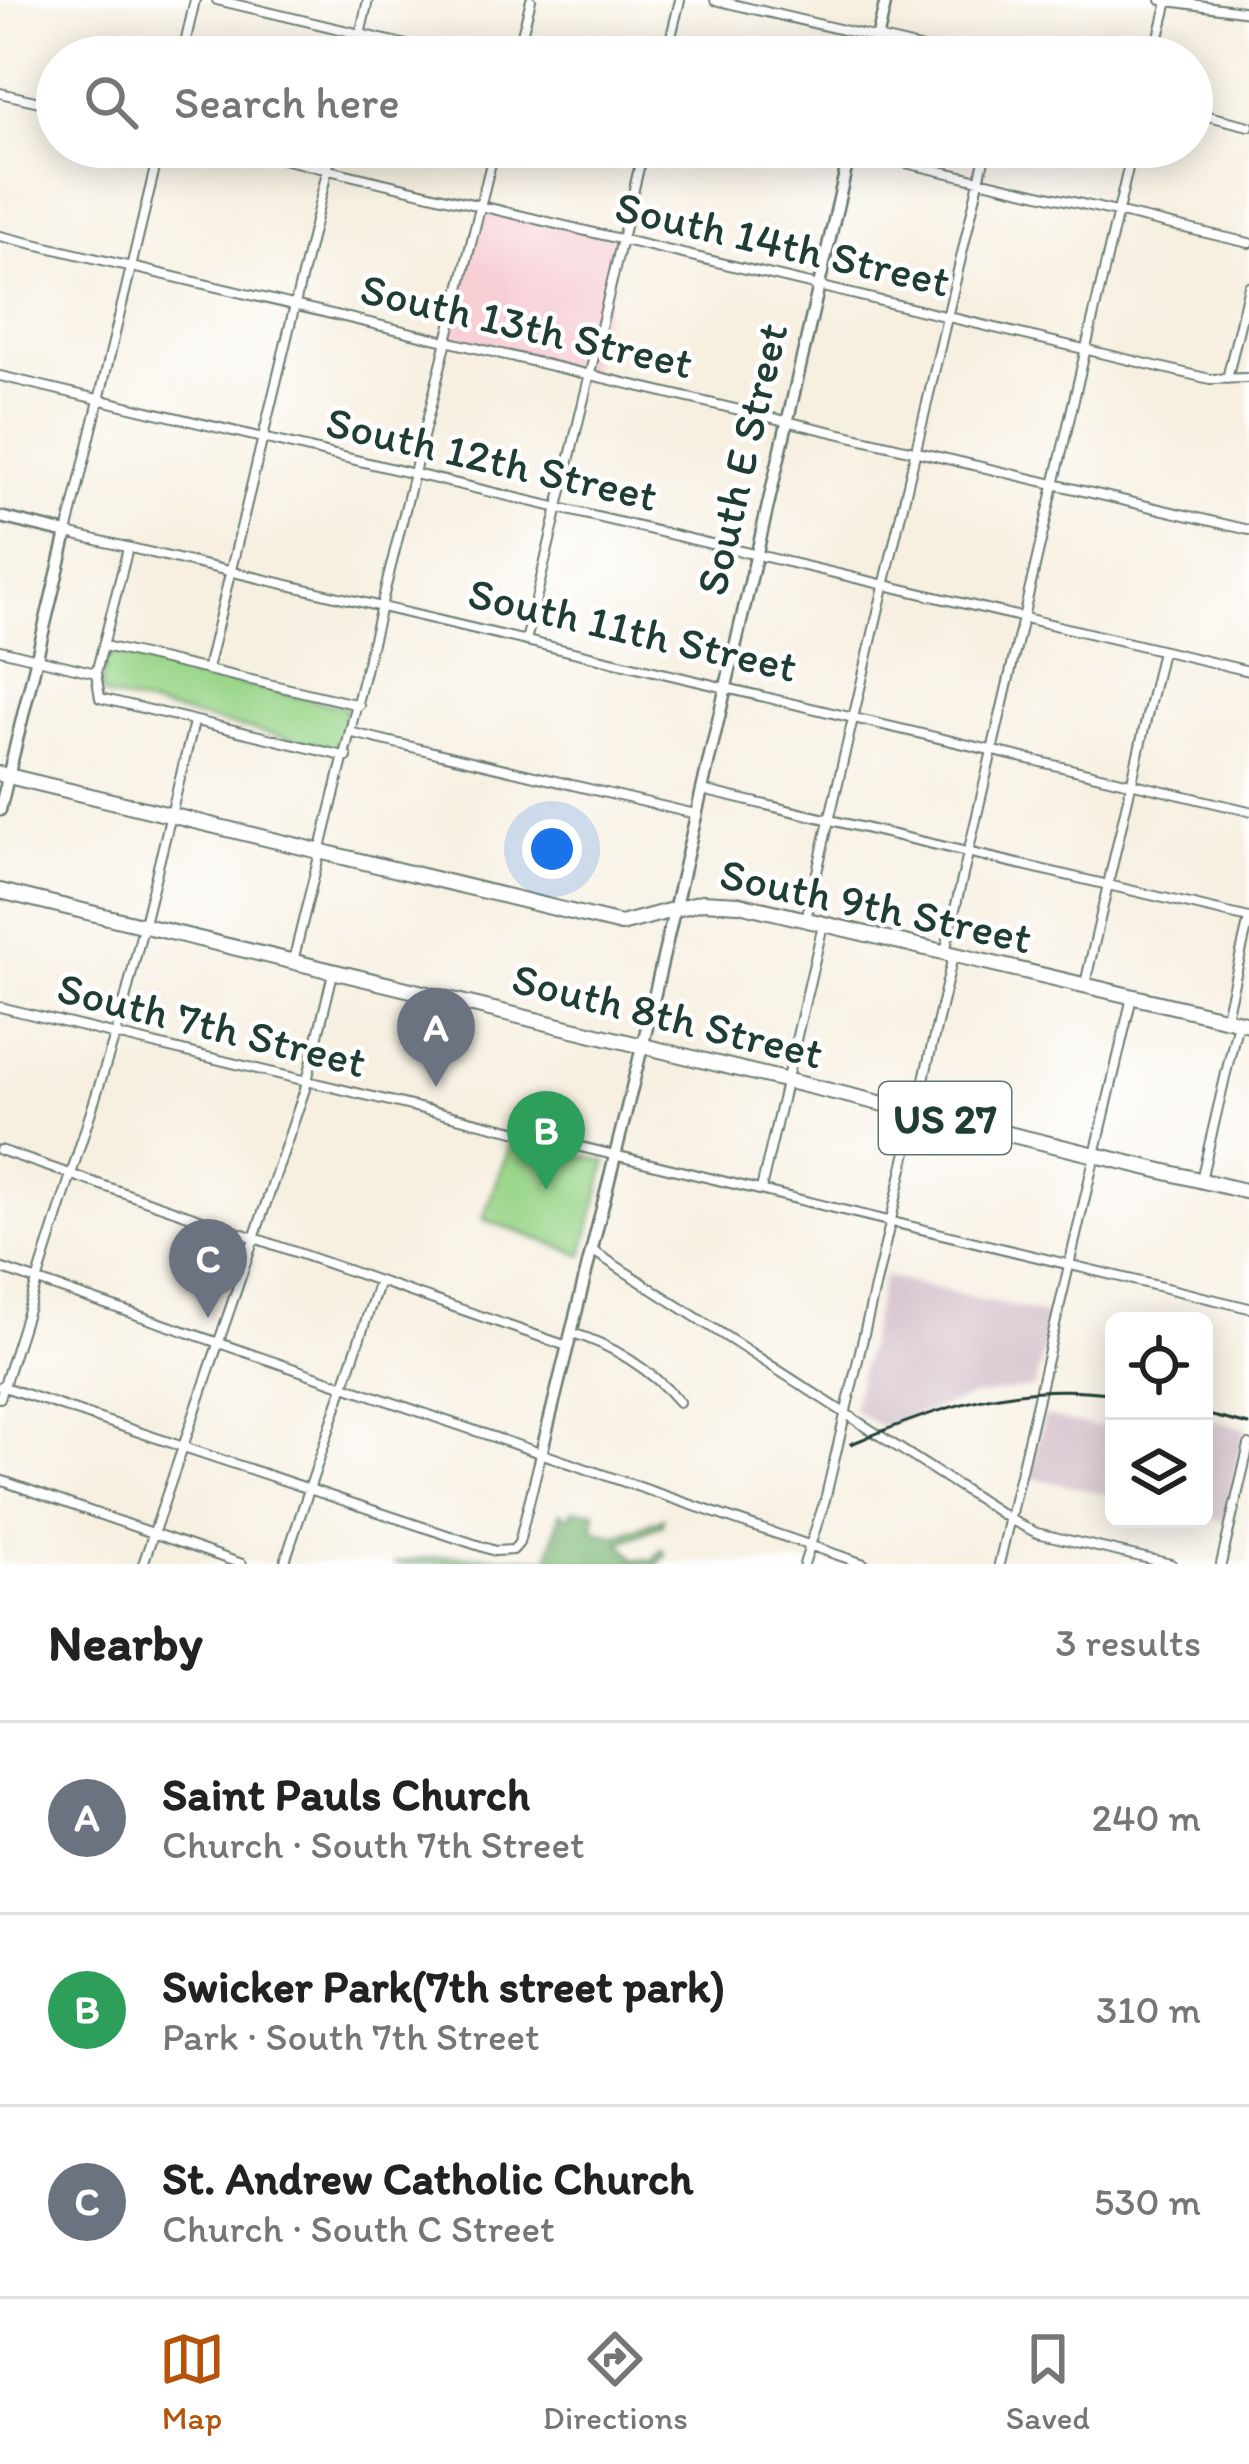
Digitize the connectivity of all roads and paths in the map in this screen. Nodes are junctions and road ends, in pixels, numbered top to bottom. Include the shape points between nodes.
1 (195, 0) edge
2 (217, 0) edge
3 (368, 0) edge
4 (530, 0) edge
5 (680, 0) edge
6 (715, 0) edge
7 (886, 0) edge
8 (1165, 1) edge
9 (1249, 12) edge
10 (360, 34) junction
11 (187, 36) edge
12 (368, 36) edge
13 (521, 36) edge
14 (671, 36) edge
15 (868, 36) edge
16 (877, 36) edge
17 (1158, 36) edge
18 (0, 93) edge
19 (36, 101) edge
20 (1213, 117) edge
21 (1249, 126) edge
22 (155, 168) edge
23 (320, 168) edge
24 (490, 168) edge
25 (639, 168) edge
26 (842, 168) edge
27 (927, 168) edge
28 (982, 168) edge
29 (1128, 168) edge
30 (328, 170) junction
31 (979, 181) junction
32 (481, 206) junction
33 (1118, 213) junction
34 (0, 236) edge
35 (622, 239) junction
36 (1249, 243) edge
37 (132, 265) junction
38 (1249, 286) edge
39 (819, 287) junction
40 (295, 304) junction
41 (947, 316) junction
42 (448, 340) junction
43 (1086, 349) junction
44 (590, 373) junction
45 (0, 376) edge
46 (1249, 378) edge
47 (1227, 379) junction
48 (99, 399) junction
49 (788, 421) junction
50 (263, 438) junction
51 (916, 451) junction
52 (416, 474) junction
53 (1055, 483) junction
54 (558, 508) junction
55 (0, 517) edge
56 (1249, 530) edge
57 (67, 532) junction
58 (128, 548) junction
59 (756, 554) junction
60 (231, 572) junction
61 (884, 585) junction
62 (384, 608) junction
63 (1024, 618) junction
64 (526, 641) junction
65 (103, 646) junction
66 (0, 650) edge
67 (1162, 651) junction
68 (37, 658) junction
69 (207, 669) junction
70 (1249, 671) edge
71 (95, 674) junction
72 (724, 688) junction
73 (359, 705) junction
74 (853, 718) junction
75 (194, 722) junction
76 (352, 733) junction
77 (993, 752) junction
78 (346, 757) junction
79 (4, 775) edge
80 (1131, 784) junction
81 (702, 790) junction
82 (0, 810) edge
83 (1249, 812) edge
84 (695, 814) junction
85 (172, 815) junction
86 (830, 820) junction
87 (321, 851) junction
88 (970, 853) junction
89 (1108, 886) junction
90 (0, 891) edge
91 (673, 911) junction
92 (1249, 918) edge
93 (806, 921) junction
94 (823, 925) junction
95 (144, 926) junction
96 (948, 955) junction
97 (293, 962) junction
98 (333, 971) junction
99 (1084, 984) junction
100 (1133, 996) junction
101 (0, 1007) edge
102 (1238, 1021) edge
103 (112, 1034) junction
104 (642, 1046) junction
105 (786, 1080) junction
106 (307, 1082) junction
107 (915, 1111) junction
108 (0, 1150) edge
109 (615, 1155) junction
110 (1096, 1156) junction
111 (75, 1176) junction
112 (1201, 1180) junction
113 (761, 1189) junction
114 (1249, 1192) edge
115 (891, 1221) junction
116 (255, 1238) junction
117 (592, 1251) junction
118 (1070, 1265) junction
119 (0, 1268) edge
120 (38, 1281) junction
121 (379, 1281) junction
122 (1249, 1308) edge
123 (572, 1333) junction
124 (218, 1342) junction
125 (569, 1347) junction
126 (2, 1386) edge
127 (343, 1386) junction
128 (0, 1398) edge
129 (679, 1402) dead end
130 (846, 1411) junction
131 (1249, 1444) edge
132 (183, 1449) junction
133 (541, 1454) junction
134 (0, 1480) edge
135 (308, 1491) junction
136 (1011, 1520) junction
137 (154, 1534) junction
138 (812, 1547) junction
139 (1134, 1560) edge
140 (143, 1564) edge
141 (242, 1564) edge
142 (284, 1564) edge
143 (804, 1564) edge
144 (864, 1564) edge
145 (999, 1564) edge
146 (1171, 1564) edge
147 (1221, 1564) edge

1 - 11 street
2 - 10 street
3 - 10 street
4 - 13 street
5 - 14 street
6 - 15 street
7 - 16 street
8 - 9 street
8 - 17 street
10 - 12 street
18 - 19 street
20 - 21 street
22 - 37 street
23 - 30 street, South 14th Street
24 - 32 street
25 - 35 street
26 - 39 street, South E Street
27 - 31 street
28 - 31 street
29 - 33 street
30 - 32 street, South 14th Street
30 - 40 street
31 - 33 street
31 - 41 street
32 - 35 street, South 14th Street
32 - 42 street
33 - 36 street
33 - 43 street
34 - 37 street, South 13th Street
35 - 39 street, South 14th Street
35 - 44 street
37 - 40 street, South 13th Street
37 - 48 street
38 - 47 street
39 - 41 street, South 14th Street
39 - 49 street, South E Street
40 - 42 street, South 13th Street
40 - 50 street
41 - 43 street, South 14th Street
41 - 51 street
42 - 44 street, South 13th Street
42 - 52 street
43 - 47 street, South 14th Street
43 - 53 street
44 - 49 street, South 13th Street
44 - 54 street
45 - 48 street, South 12th Street
46 - 47 street, South 14th Street
48 - 50 street, South 12th Street
48 - 57 street
49 - 51 street, South 13th Street
49 - 59 street, South E Street
50 - 52 street, South 12th Street
50 - 60 street
51 - 53 street, South 13th Street
51 - 61 street
52 - 54 street, South 12th Street
52 - 62 street
53 - 56 street, South 13th Street
53 - 63 street
54 - 59 street, South 12th Street
54 - 64 street
55 - 57 street, South 11th Street
57 - 58 street, South 11th Street
57 - 68 street
58 - 60 street, South 11th Street
58 - 65 street
59 - 61 street, South 12th Street
59 - 72 street, South E Street
60 - 62 street, South 11th Street
60 - 69 street
61 - 63 street, South 12th Street
61 - 74 street
62 - 64 street, South 11th Street
62 - 73 street
63 - 67 street, South 12th Street
63 - 77 street
64 - 72 street, South 11th Street
65 - 69 street
65 - 71 street
66 - 68 street
67 - 70 street, South 12th Street
67 - 80 street
68 - 71 street
68 - 79 street
69 - 73 street
71 - 75 street via 100,698
72 - 74 street, South 11th Street
72 - 81 street, South E Street
73 - 76 street
74 - 77 street, South 11th Street
74 - 86 street
75 - 78 street
75 - 85 street
76 - 78 street
76 - 84 street
77 - 80 street, South 11th Street
77 - 88 street
78 - 87 street
79 - 82 street
79 - 85 highway, South 9th Street
80 - 83 street, South 11th Street
80 - 89 street
81 - 84 street, South E Street
81 - 86 street
84 - 91 street, South E Street
85 - 87 highway, South 9th Street
85 - 95 street
86 - 88 street
86 - 93 street
87 - 91 highway, South 9th Street via 621,924
87 - 97 street
88 - 89 street
88 - 96 street
89 - 92 street
89 - 99 street
90 - 95 highway, South 8th Street / US 27
91 - 93 highway, South 9th Street via 726,902
91 - 104 street, South E Street
92 - 102 street
93 - 94 highway, South 9th Street
94 - 96 highway, South 9th Street
94 - 105 street
95 - 97 highway, South 8th Street / US 27
95 - 103 street
96 - 99 highway, South 9th Street
96 - 107 street
97 - 98 highway, South 8th Street / US 27
98 - 104 highway, South 8th Street / US 27
98 - 106 street
99 - 100 highway, South 9th Street
100 - 102 highway, South 9th Street
100 - 110 street
101 - 103 street, South 7th Street
102 - 112 street
103 - 106 street, South 7th Street
103 - 111 street
104 - 105 highway, South 8th Street / US 27
104 - 109 street, South E Street
105 - 107 highway, South 8th Street / US 27
105 - 113 street
106 - 109 street, South 7th Street
106 - 116 street
107 - 110 highway, South 8th Street / US 27
107 - 115 street
108 - 111 street
109 - 113 street, South 7th Street
109 - 117 street, South E Street
110 - 112 highway, South 8th Street / US 27
110 - 118 street
111 - 116 street
111 - 120 street
112 - 114 highway, South 8th Street / US 27
113 - 115 street, South 7th Street
115 - 118 street, South 7th Street
115 - 130 street
116 - 121 street
116 - 124 street
117 - 123 street, South E Street
117 - 130 street
118 - 122 street, South 7th Street
118 - 136 street
119 - 120 street
120 - 124 street
120 - 126 street
121 - 125 street
121 - 127 street
123 - 125 street, South E Street
123 - 129 street via 664,1384
124 - 127 street
124 - 132 street
125 - 133 street, South E Street
126 - 128 street
126 - 132 street
127 - 133 street
127 - 135 street
130 - 136 street
130 - 138 street
131 - 147 street
132 - 135 street
132 - 137 street
133 - 135 street, South E Street via 519,1544 508,1551 476,1548
133 - 138 street
134 - 137 street
135 - 142 street
136 - 139 street
136 - 145 street
137 - 140 street
137 - 141 street
138 - 143 street
138 - 144 street
139 - 146 street

